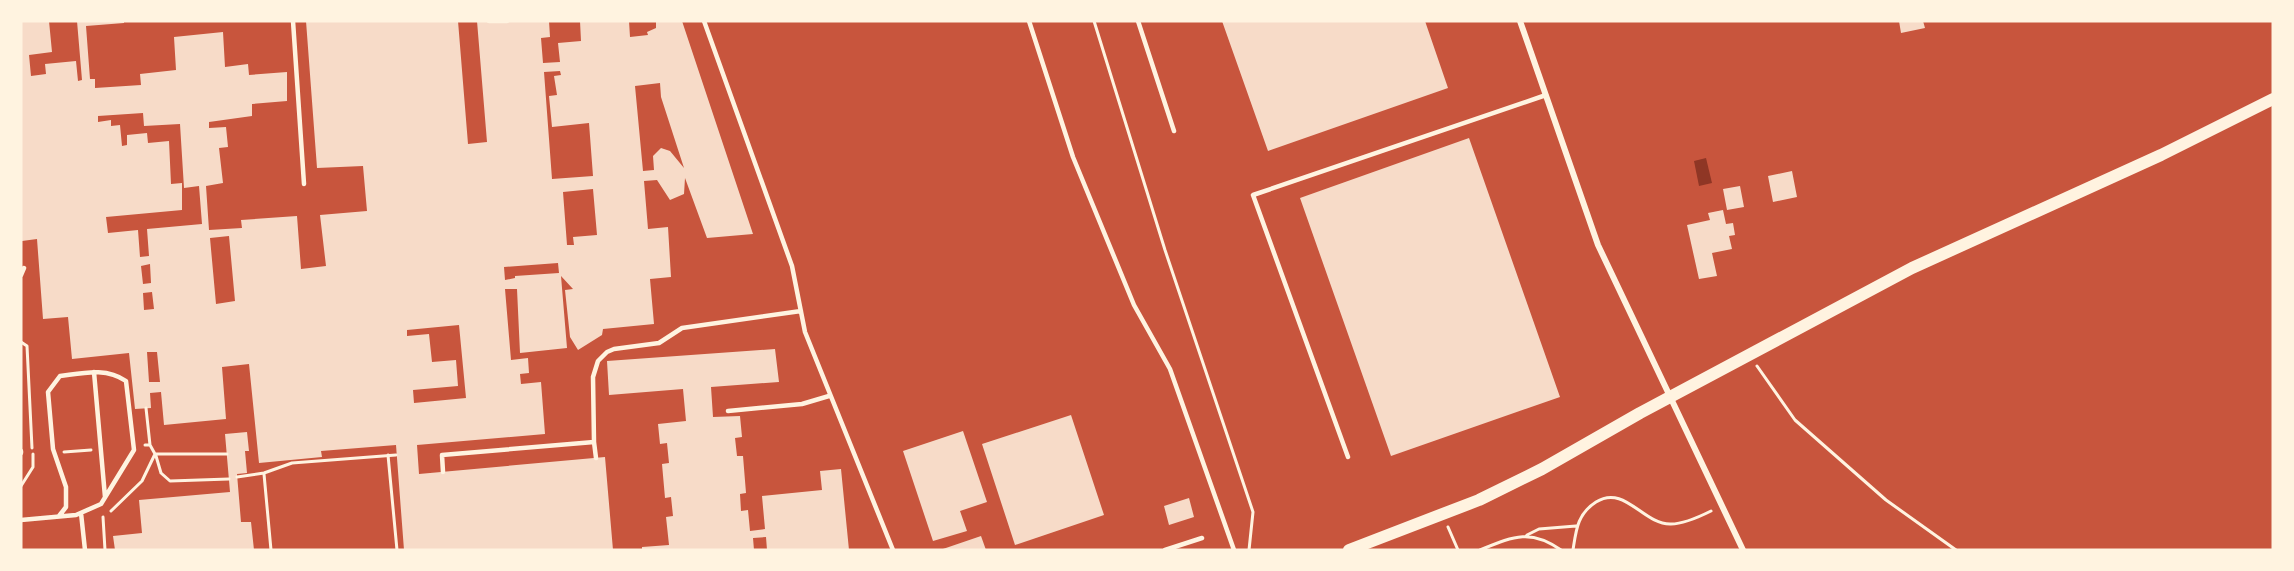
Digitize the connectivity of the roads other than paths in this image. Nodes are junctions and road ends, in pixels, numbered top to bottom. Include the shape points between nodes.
1 (293, 21) edge
2 (489, 21) edge
3 (507, 21) edge
4 (704, 21) edge
5 (1029, 21) edge
6 (1138, 21) edge
7 (1520, 21) edge
8 (1546, 95) junction
9 (2273, 99) edge
10 (1174, 130) dead end
11 (304, 184) dead end
12 (24, 268) dead end
13 (21, 275) edge
14 (801, 311) junction
15 (94, 372) junction
16 (829, 396) junction
17 (1671, 396) junction
18 (728, 411) dead end
19 (594, 442) junction
20 (1348, 457) dead end
21 (596, 458) dead end
22 (443, 472) dead end
23 (105, 498) junction
24 (81, 513) junction
25 (59, 516) junction
26 (21, 520) edge
27 (1202, 538) dead end
28 (85, 550) edge
29 (893, 550) edge
30 (1165, 550) edge
31 (1234, 550) edge
32 (1349, 550) edge
33 (1743, 550) edge

1 - 11 lane
2 - 3 lane
4 - 14 lane via 792,266
5 - 31 lane via 1073,157 1134,305 1170,369
6 - 10 lane
7 - 8 street
8 - 17 street via 1598,245
8 - 20 lane via 1253,195
9 - 17 main road via 2161,155 1912,268
12 - 13 lane
14 - 16 lane
14 - 19 lane via 682,328 659,343 608,352 598,361 593,377
15 - 23 lane
15 - 23 lane via 115,373 126,381 134,446
15 - 25 lane via 60,376 48,392 53,449 66,487 66,507
16 - 18 lane via 802,404
16 - 29 lane
17 - 32 main road via 1542,469 1443,514
17 - 33 street
19 - 21 lane
19 - 22 lane via 442,455
23 - 24 lane
24 - 25 lane
24 - 28 lane
25 - 26 lane
27 - 30 lane

